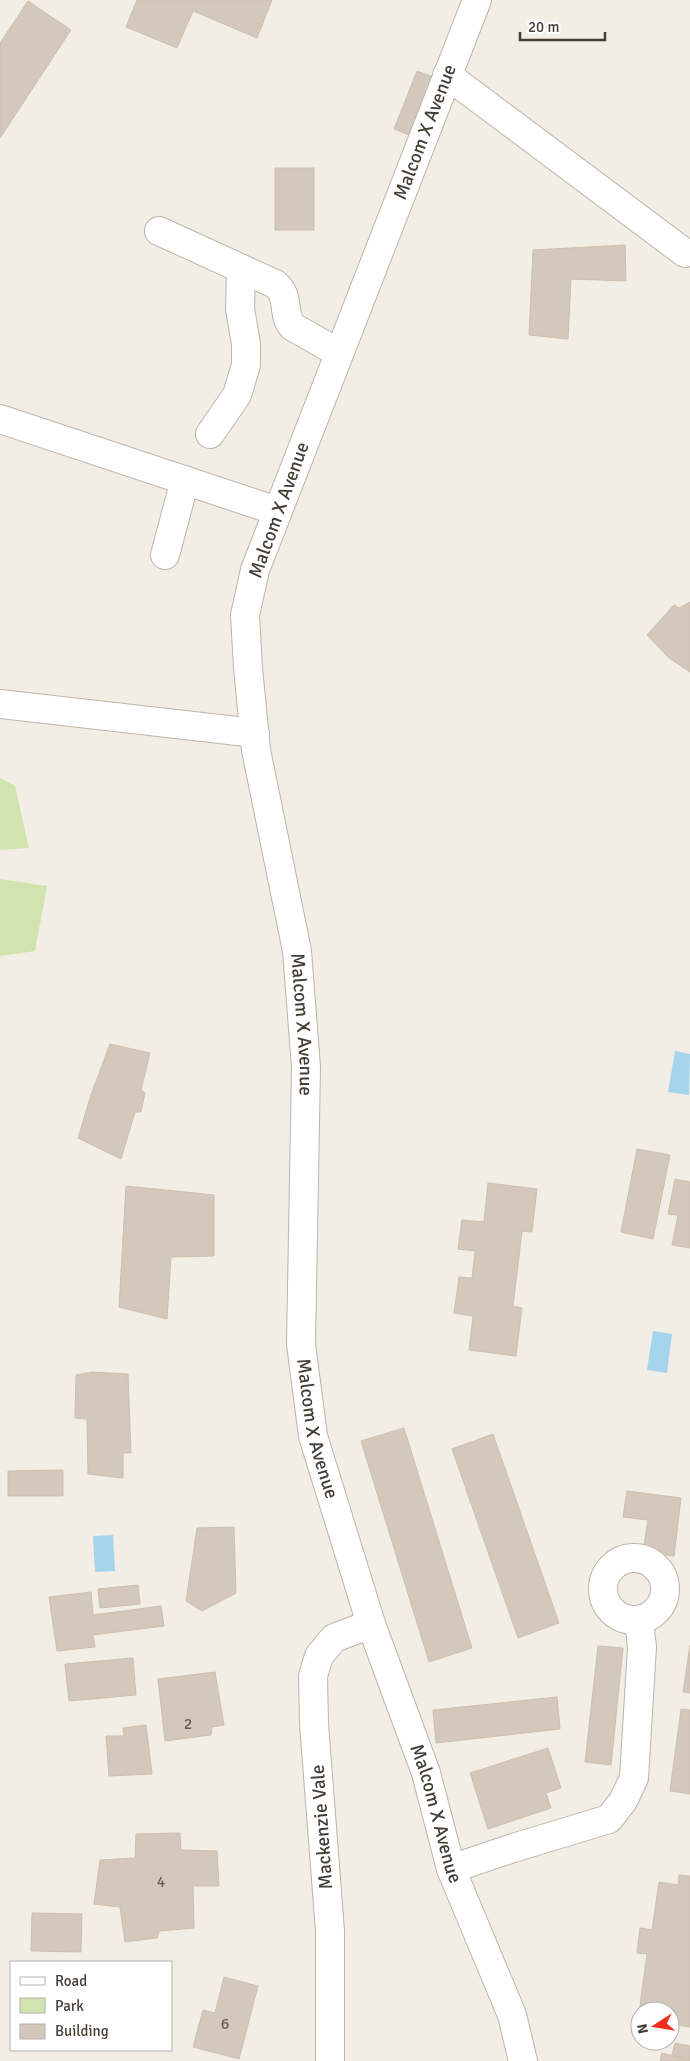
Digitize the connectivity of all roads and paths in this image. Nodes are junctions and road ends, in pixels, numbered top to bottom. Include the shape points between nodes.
1 (477, 0) edge
2 (447, 75) junction
3 (160, 231) dead end
4 (685, 253) dead end
5 (241, 269) junction
6 (338, 353) junction
7 (0, 419) edge
8 (210, 434) dead end
9 (185, 480) junction
10 (277, 511) junction
11 (165, 555) dead end
12 (0, 704) edge
13 (255, 733) junction
14 (639, 1620) dead end
15 (371, 1624) junction
16 (451, 1869) junction
17 (330, 2061) edge
18 (523, 2061) edge

1 - 2 street, Malcom X Avenue
2 - 4 street
2 - 6 street, Malcom X Avenue
3 - 5 street
5 - 6 street via 281,289 286,298 288,321 293,328
5 - 8 street via 240,309 246,365 236,394
6 - 10 street, Malcom X Avenue
7 - 9 street
9 - 10 street
9 - 11 street
10 - 13 street, Malcom X Avenue via 254,570 245,615
12 - 13 street
13 - 15 street, Malcom X Avenue via 297,951 306,1067 302,1344 308,1398 313,1436
14 - 16 street via 642,1647 634,1778 623,1801 608,1819
15 - 16 street, Malcom X Avenue via 426,1773
15 - 17 street, Mackenzie Vale via 334,1638 319,1656 313,1676 330,1931
16 - 18 street, Malcom X Avenue via 512,2015

